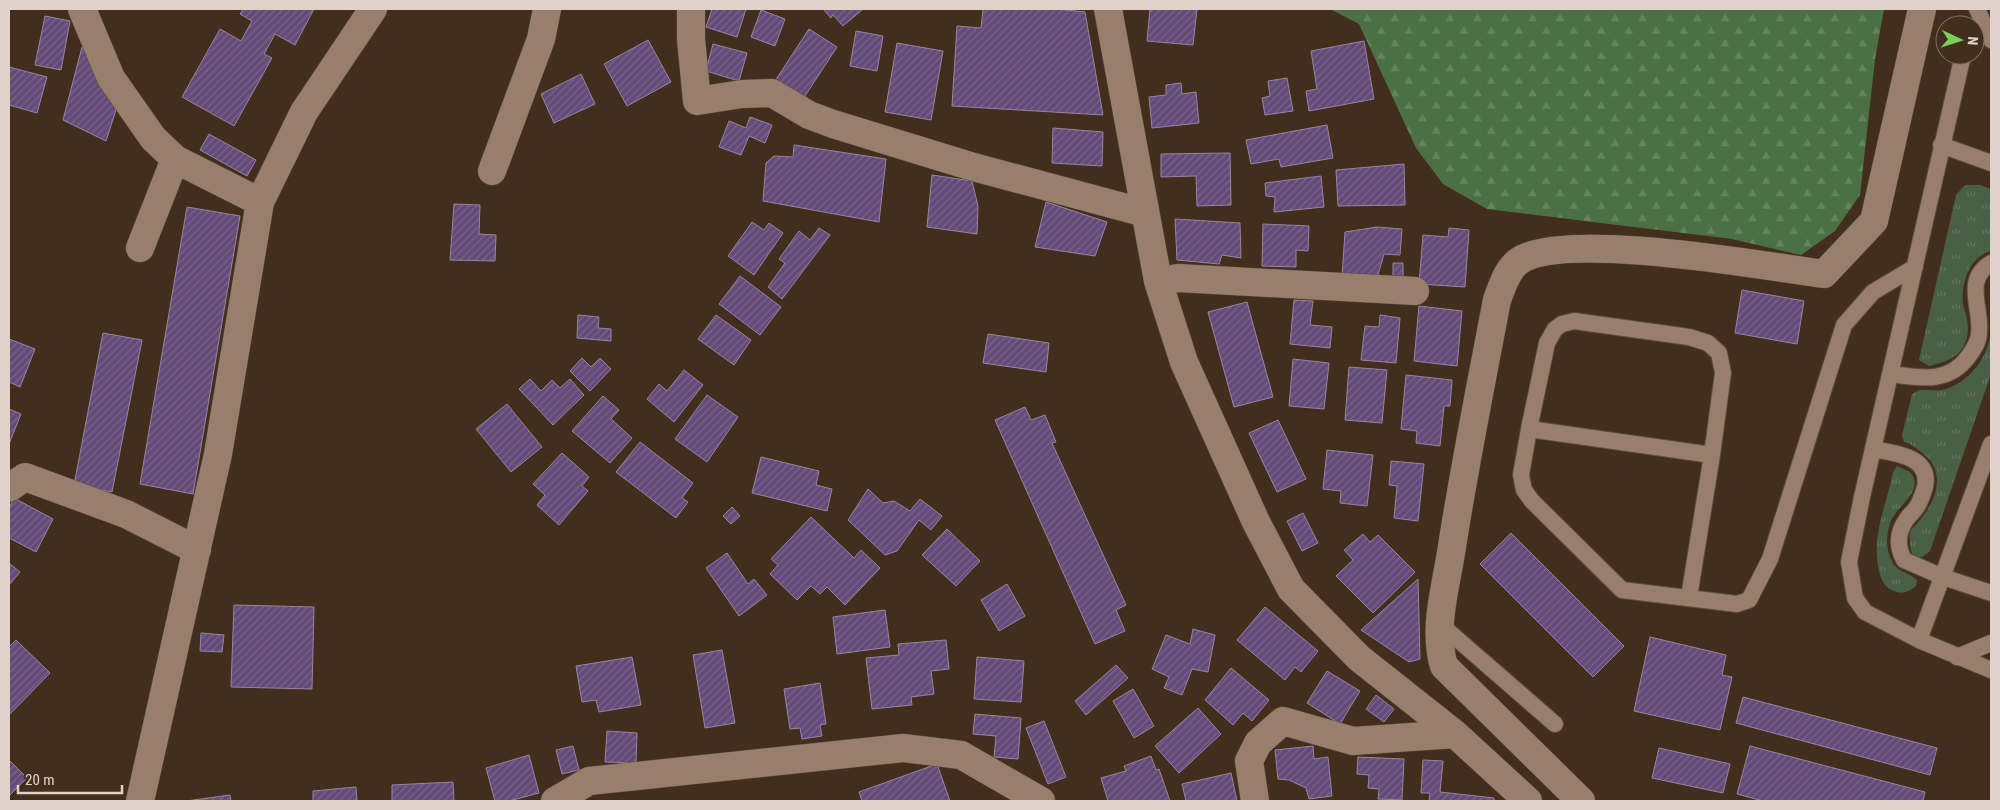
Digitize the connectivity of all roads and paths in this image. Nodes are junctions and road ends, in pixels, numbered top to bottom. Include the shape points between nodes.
1 (82, 9) edge
2 (373, 9) edge
3 (547, 9) edge
4 (691, 9) edge
5 (1108, 9) edge
6 (1922, 9) edge
7 (1976, 9) edge
8 (1991, 40) edge
9 (1961, 65) edge
10 (1941, 145) junction
11 (175, 159) junction
12 (1991, 163) edge
13 (492, 171) dead end
14 (260, 202) junction
15 (1145, 213) junction
16 (140, 248) dead end
17 (1991, 263) edge
18 (1915, 267) junction
19 (1158, 281) junction
20 (1414, 291) dead end
21 (1891, 374) junction
22 (1529, 429) junction
23 (1991, 444) edge
24 (1873, 450) junction
25 (1712, 455) junction
26 (9, 488) edge
27 (197, 550) junction
28 (1943, 577) junction
29 (1991, 593) edge
30 (1689, 597) junction
31 (1440, 624) junction
32 (1919, 640) junction
33 (1991, 643) edge
34 (1957, 656) junction
35 (1991, 670) edge
36 (1555, 724) dead end
37 (1455, 734) junction
38 (140, 801) edge
39 (555, 801) edge
40 (1041, 801) edge
41 (1255, 801) edge
42 (1528, 801) edge
43 (1581, 801) edge

1 - 11 street via 111,78 153,138
2 - 14 street via 304,112
3 - 13 street via 541,39
4 - 15 street via 690,39 697,101 772,93 809,115 833,124 970,166
5 - 15 street
6 - 31 street via 1874,221 1824,274 1638,250 1578,249 1543,252 1519,261 1505,278 1497,300 1463,480
7 - 8 lane
9 - 10 lane
10 - 12 lane
10 - 18 lane
11 - 14 street
11 - 16 street
14 - 27 street via 218,454
15 - 19 street
17 - 21 lane via 1980,270 1975,287 1979,335 1974,349 1960,368 1931,378
18 - 21 lane
18 - 30 lane via 1873,292 1844,325 1770,559 1749,600 1737,604
19 - 20 street via 1178,278
19 - 37 street via 1184,362 1256,522 1292,590 1359,658
21 - 24 lane
22 - 25 lane
22 - 25 lane via 1547,343 1562,324 1574,321 1680,336 1708,343 1719,353 1723,373
22 - 30 lane via 1521,475 1524,490 1532,501 1622,590
23 - 28 lane
24 - 28 lane via 1906,455 1919,463 1924,471 1924,490 1919,504 1900,529 1898,549 1904,560
24 - 32 lane via 1848,562 1855,598 1865,612
25 - 30 lane
26 - 27 street via 25,478 126,514
27 - 38 street
28 - 29 lane
28 - 32 lane
31 - 36 lane
31 - 43 street via 1439,650 1444,666
32 - 34 lane
33 - 34 lane
34 - 35 lane
37 - 41 street via 1353,741 1283,721 1258,743 1249,761
37 - 42 street
39 - 40 street via 589,781 903,748 961,755

